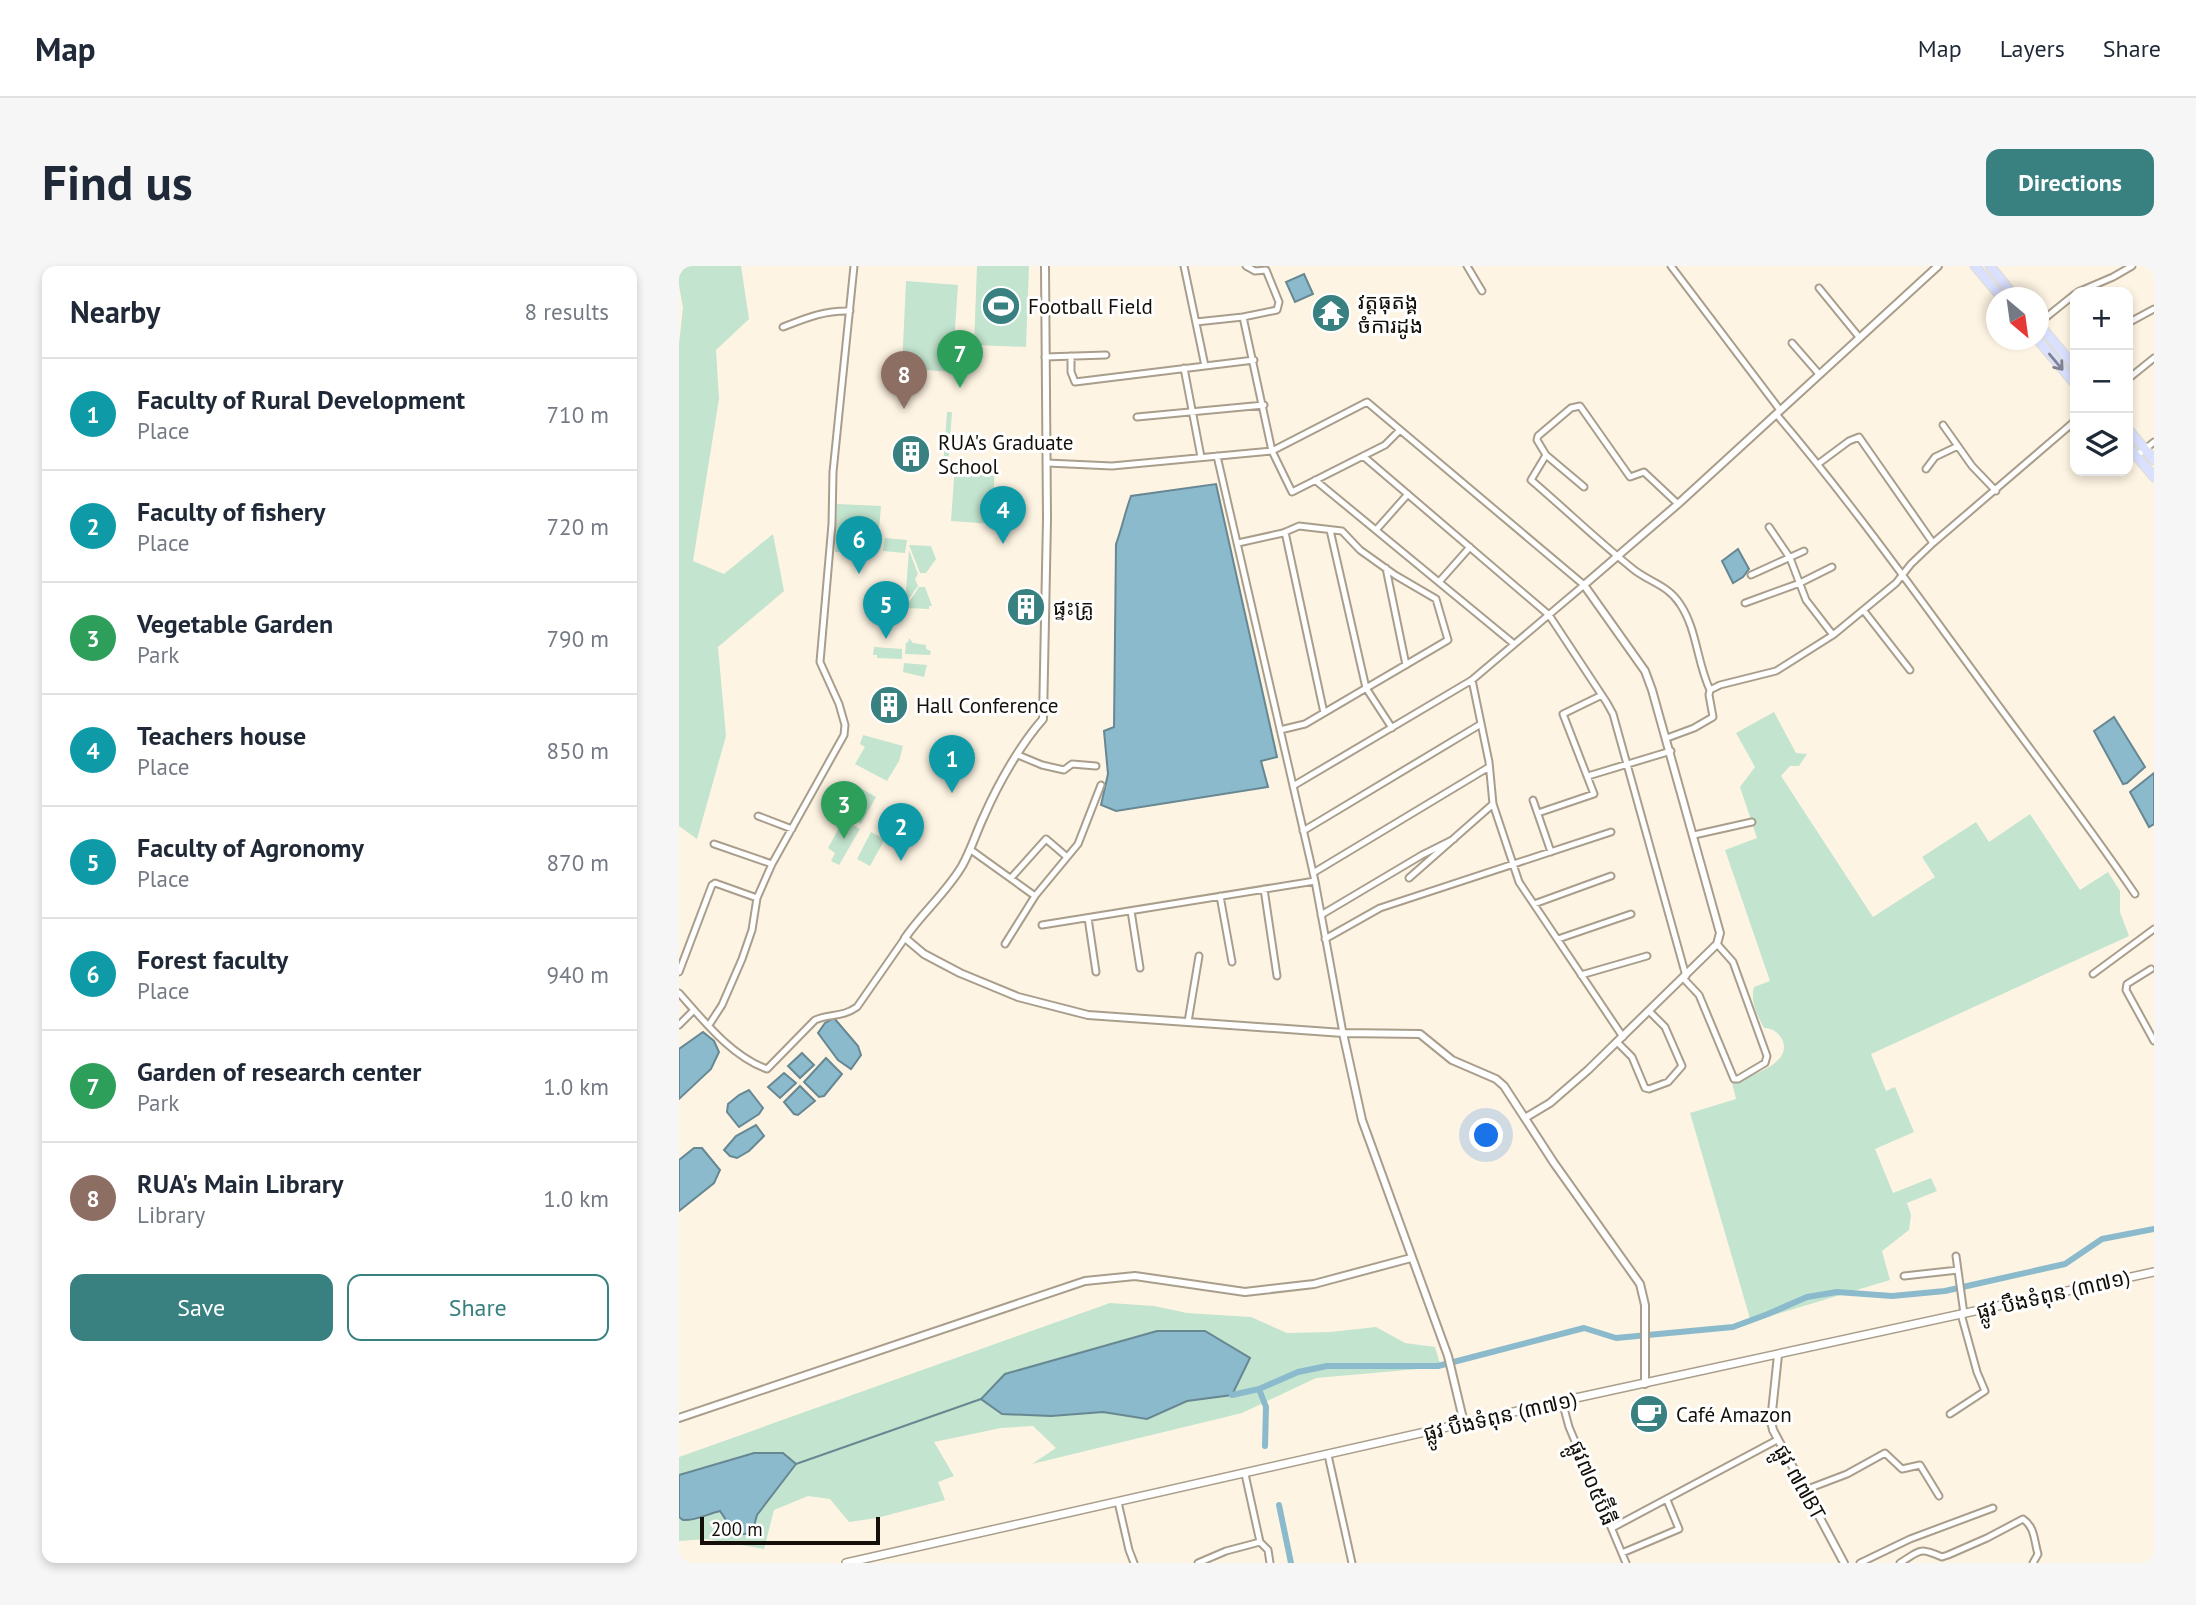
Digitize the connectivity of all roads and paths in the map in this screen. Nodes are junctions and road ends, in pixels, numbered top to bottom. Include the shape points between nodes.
1 (854, 266) edge
2 (1045, 266) edge
3 (1184, 266) edge
4 (1246, 266) edge
5 (1467, 266) edge
6 (1671, 266) edge
7 (1938, 266) edge
8 (1975, 266) edge
9 (1990, 266) edge
10 (2132, 266) edge
11 (1993, 287) edge
12 (2007, 287) edge
13 (2090, 287) edge
14 (1819, 288) dead end
15 (1482, 291) dead end
16 (2070, 298) edge
17 (2154, 309) edge
18 (850, 311) junction
19 (2049, 315) edge
20 (1243, 317) junction
21 (2133, 320) edge
22 (1196, 322) junction
23 (783, 327) dead end
24 (2049, 334) edge
25 (1859, 337) junction
26 (1792, 344) dead end
27 (2046, 350) edge
28 (1105, 355) dead end
29 (1071, 356) junction
30 (1045, 357) junction
31 (2070, 358) edge
32 (2154, 358) edge
33 (1254, 360) junction
34 (1205, 366) junction
35 (1184, 368) junction
36 (1819, 374) junction
37 (2133, 375) edge
38 (2070, 378) edge
39 (1264, 405) junction
40 (1194, 411) junction
41 (1778, 412) junction
42 (1137, 416) dead end
43 (1943, 425) dead end
44 (2070, 426) edge
45 (1399, 431) junction
46 (2133, 435) edge
47 (2154, 442) edge
48 (1958, 446) junction
49 (2145, 449) junction
50 (1272, 451) junction
51 (2133, 452) edge
52 (1546, 454) junction
53 (1217, 456) junction
54 (1363, 456) junction
55 (2136, 456) junction
56 (1201, 457) junction
57 (2154, 460) edge
58 (1047, 463) junction
59 (1818, 464) junction
60 (1926, 469) dead end
61 (2154, 477) edge
62 (1315, 480) junction
63 (1584, 487) dead end
64 (1996, 491) junction
65 (1408, 494) junction
66 (1678, 504) junction
67 (1769, 527) dead end
68 (1330, 530) junction
69 (1376, 530) junction
70 (1285, 532) junction
71 (1238, 543) junction
72 (1933, 543) junction
73 (1470, 547) junction
74 (1804, 551) dead end
75 (1618, 555) junction
76 (1790, 558) junction
77 (1832, 567) dead end
78 (1385, 568) junction
79 (1751, 575) dead end
80 (1903, 576) junction
81 (1439, 582) junction
82 (1800, 583) junction
83 (1584, 585) junction
84 (1745, 603) dead end
85 (1864, 611) junction
86 (1549, 615) junction
87 (1833, 635) junction
88 (1514, 644) junction
89 (1406, 665) junction
90 (1910, 670) dead end
91 (1472, 680) junction
92 (1366, 688) junction
93 (1710, 690) junction
94 (1602, 695) junction
95 (1324, 713) junction
96 (1481, 724) junction
97 (1392, 728) junction
98 (1280, 730) junction
99 (1667, 738) junction
100 (1671, 751) junction
101 (1018, 755) junction
102 (1627, 764) junction
103 (1096, 766) dead end
104 (1489, 766) junction
105 (1588, 776) junction
106 (1101, 785) dead end
107 (1293, 786) junction
108 (1533, 800) dead end
109 (1493, 804) junction
110 (1538, 813) junction
111 (758, 816) dead end
112 (1752, 822) dead end
113 (792, 829) junction
114 (1303, 831) junction
115 (1611, 832) dead end
116 (1694, 835) junction
117 (1454, 839) junction
118 (714, 844) dead end
119 (971, 850) junction
120 (1551, 852) junction
121 (1067, 857) junction
122 (772, 864) junction
123 (1513, 864) junction
124 (1313, 873) junction
125 (1611, 876) dead end
126 (1409, 877) dead end
127 (1011, 878) junction
128 (1315, 881) junction
129 (1264, 889) junction
130 (2134, 894) dead end
131 (1035, 896) junction
132 (1220, 896) junction
133 (757, 898) junction
134 (1534, 904) junction
135 (1131, 911) junction
136 (1631, 914) dead end
137 (1321, 915) junction
138 (1088, 918) junction
139 (1042, 926) dead end
140 (2154, 929) edge
141 (905, 938) junction
142 (1325, 939) junction
143 (1557, 939) junction
144 (1005, 944) dead end
145 (1717, 944) junction
146 (1199, 956) dead end
147 (1647, 956) dead end
148 (1232, 962) dead end
149 (1140, 968) dead end
150 (2151, 969) dead end
151 (679, 972) edge
152 (1096, 972) dead end
153 (2093, 974) dead end
154 (1581, 975) junction
155 (1277, 976) dead end
156 (1684, 977) junction
157 (679, 993) edge
158 (694, 1010) junction
159 (1649, 1011) junction
160 (1188, 1022) junction
161 (679, 1025) edge
162 (709, 1025) junction
163 (1343, 1033) junction
164 (1620, 1039) junction
165 (2154, 1041) edge
166 (1525, 1118) junction
167 (1956, 1256) dead end
168 (1411, 1258) junction
169 (1958, 1270) junction
170 (2154, 1272) edge
171 (1904, 1276) dead end
172 (1962, 1314) junction
173 (1778, 1355) junction
174 (1645, 1384) junction
175 (1562, 1401) junction
176 (1950, 1414) dead end
177 (679, 1418) edge
178 (1465, 1423) junction
179 (1777, 1440) junction
180 (1328, 1455) junction
181 (1245, 1474) junction
182 (1805, 1490) junction
183 (1939, 1496) dead end
184 (1667, 1500) junction
185 (1118, 1502) junction
186 (1993, 1508) dead end
187 (1612, 1528) junction
188 (1260, 1542) junction
189 (1622, 1553) junction
190 (884, 1554) junction
191 (1209, 1561) edge
192 (846, 1563) edge
193 (886, 1563) edge
194 (1134, 1563) edge
195 (1198, 1563) edge
196 (1270, 1563) edge
197 (1352, 1563) edge
198 (1626, 1563) edge
199 (1844, 1563) edge
200 (1860, 1563) edge
201 (1900, 1563) edge
202 (2033, 1563) edge

1 - 18 street
2 - 30 street
3 - 22 street
4 - 20 street via 1266,270 1279,302 1277,310
5 - 15 street
6 - 41 street
7 - 25 street
8 - 11 main road
9 - 12 main road
10 - 13 street
14 - 25 street
16 - 19 street
17 - 21 street
18 - 23 street via 819,313
18 - 113 street via 820,663 839,704 844,735
20 - 22 street
20 - 33 street
22 - 34 street
24 - 31 main road
25 - 36 street
26 - 36 street
27 -> 38 main road
28 - 29 street
29 - 30 street
29 - 35 street via 1075,382
30 - 58 street
32 - 37 street
33 - 34 street
33 - 39 street
34 - 35 street
35 - 40 street
36 - 41 street
39 - 40 street
39 - 50 street
40 - 42 street
40 - 56 street
41 - 59 street
41 - 66 street
43 - 48 street
44 - 64 street
45 - 50 street via 1367,402
45 - 54 street via 1385,445
45 - 83 street
46 - 49 main road
47 - 49 street
48 - 60 street via 1935,457
48 - 64 street
49 - 55 street
49 - 57 main road
50 - 53 street
50 - 62 street via 1292,492
51 - 55 main road
52 - 63 street
52 - 66 street via 1538,436 1571,408 1580,406 1630,477 1644,472
52 - 75 street via 1531,480
53 - 56 street
53 - 71 street
54 - 62 street
54 - 65 street
55 - 61 main road
56 - 58 street via 1112,466
58 - 101 street via 1043,719
59 - 72 street via 1859,436
59 - 80 street
62 - 69 street
64 - 72 street
65 - 69 street
65 - 73 street
66 - 75 street
67 - 76 street
68 - 70 street via 1299,526
68 - 78 street via 1342,531
68 - 92 street
69 - 81 street
70 - 71 street
70 - 95 street
71 - 98 street
72 - 80 street
73 - 81 street
73 - 86 street
74 - 76 street
75 - 83 street
75 - 93 street via 1679,601 1691,624
76 - 79 street
76 - 82 street
77 - 82 street
78 - 89 street
78 - 89 street via 1436,599 1448,640
80 - 85 street
80 - 130 street
81 - 88 street
82 - 84 street
82 - 87 street via 1806,600
83 - 86 street
83 - 99 street via 1645,671
85 - 87 street
85 - 90 street
86 - 88 street
86 - 94 street
87 - 93 street via 1776,671
88 - 91 street
89 - 92 street
91 - 96 street
91 - 97 street
92 - 95 street
92 - 97 street
93 - 99 street via 1713,717
94 - 102 street via 1613,714
94 - 105 street via 1563,714
95 - 98 street
96 - 104 street
96 - 114 street
97 - 107 street
98 - 107 street
99 - 100 street
100 - 102 street
100 - 116 street
101 - 103 street via 1064,770 1072,764
101 - 119 street via 984,815
102 - 105 street
102 - 156 street
104 - 109 street
104 - 124 street
105 - 110 street via 1594,794
106 - 121 street via 1086,826
107 - 114 street
108 - 110 street
109 - 117 street
109 - 123 street
110 - 120 street
111 - 113 street
112 - 116 street
113 - 122 street
114 - 124 street
115 - 120 street
116 - 145 street via 1719,926
117 - 126 street
117 - 137 street
118 - 122 street
119 - 127 street
119 - 141 street via 946,890
120 - 123 street
121 - 127 street via 1046,839
121 - 131 street
122 - 133 street
123 - 134 street
123 - 142 street via 1380,908
124 - 128 street
125 - 134 street
127 - 131 street
128 - 129 street
128 - 137 street
129 - 132 street
129 - 155 street
131 - 144 street
132 - 135 street
132 - 148 street
133 - 151 street via 712,885
133 - 162 street via 745,949
134 - 143 street
135 - 138 street
135 - 149 street
136 - 143 street
137 - 142 street
138 - 139 street
138 - 152 street
140 - 153 street
141 - 160 street via 923,954 1017,997 1088,1015
141 - 162 street via 857,1007 815,1020 767,1069 753,1064
142 - 163 street
143 - 154 street
145 - 156 street
145 - 156 street via 1733,962 1767,1056 1765,1063 1734,1079 1699,995
146 - 160 street
147 - 154 street
150 - 165 street via 2126,990
154 - 164 street
156 - 159 street
157 - 158 street
158 - 161 street
158 - 162 street
159 - 164 street
159 - 164 street via 1665,1027 1682,1066 1668,1082 1645,1088
160 - 163 street
163 - 166 street via 1420,1034 1453,1060 1500,1082
163 - 168 street via 1362,1120
164 - 166 street via 1551,1103
166 - 174 street via 1636,1278 1646,1322
167 - 169 street
168 - 177 street via 1314,1284 1245,1292 1135,1276 1085,1281
168 - 178 street via 1448,1356
169 - 171 street
169 - 172 street
170 - 172 main road, ផ្លូវ បឹងទំពុន (៣៧១)
172 - 173 main road, ផ្លូវ បឹងទំពុន (៣៧១)
172 - 176 street via 1985,1391
173 - 174 main road, ផ្លូវ បឹងទំពុន (៣៧១)
173 - 179 street, ផ្លូវ ៧៧BT via 1772,1421
174 - 175 main road, ផ្លូវ បឹងទំពុន (៣៧១)
175 - 178 main road, ផ្លូវ បឹងទំពុន (៣៧១)
175 - 187 street, ផ្លូវ៧០៥ប៊ីធី
178 - 180 main road, ផ្លូវ បឹងទំពុន (៣៧១)
179 - 182 street, ផ្លូវ ៧៧BT
179 - 184 street
180 - 181 main road, ផ្លូវ បឹងទំពុន (៣៧១)
180 - 197 street
181 - 185 main road, ផ្លូវ បឹងទំពុន (៣៧១)
181 - 188 street
182 - 183 street via 1885,1453 1902,1469 1920,1465
182 - 199 street, ផ្លូវ ៧៧BT
184 - 187 street
184 - 189 street via 1679,1529
185 - 190 main road, ផ្លូវ បឹងទំពុន (៣៧១)
185 - 194 street
186 - 200 street
187 - 189 street, ផ្លូវ៧០៥ប៊ីធី
188 - 191 street
188 - 196 street via 1268,1550
189 - 198 street, ផ្លូវ៧០៥ប៊ីធី
190 - 192 main road, ផ្លូវ បឹងទំពុន (៣៧១)
190 - 193 street
191 - 195 street
201 - 202 street via 1924,1550 1948,1555 2023,1519 2034,1533 2038,1554

